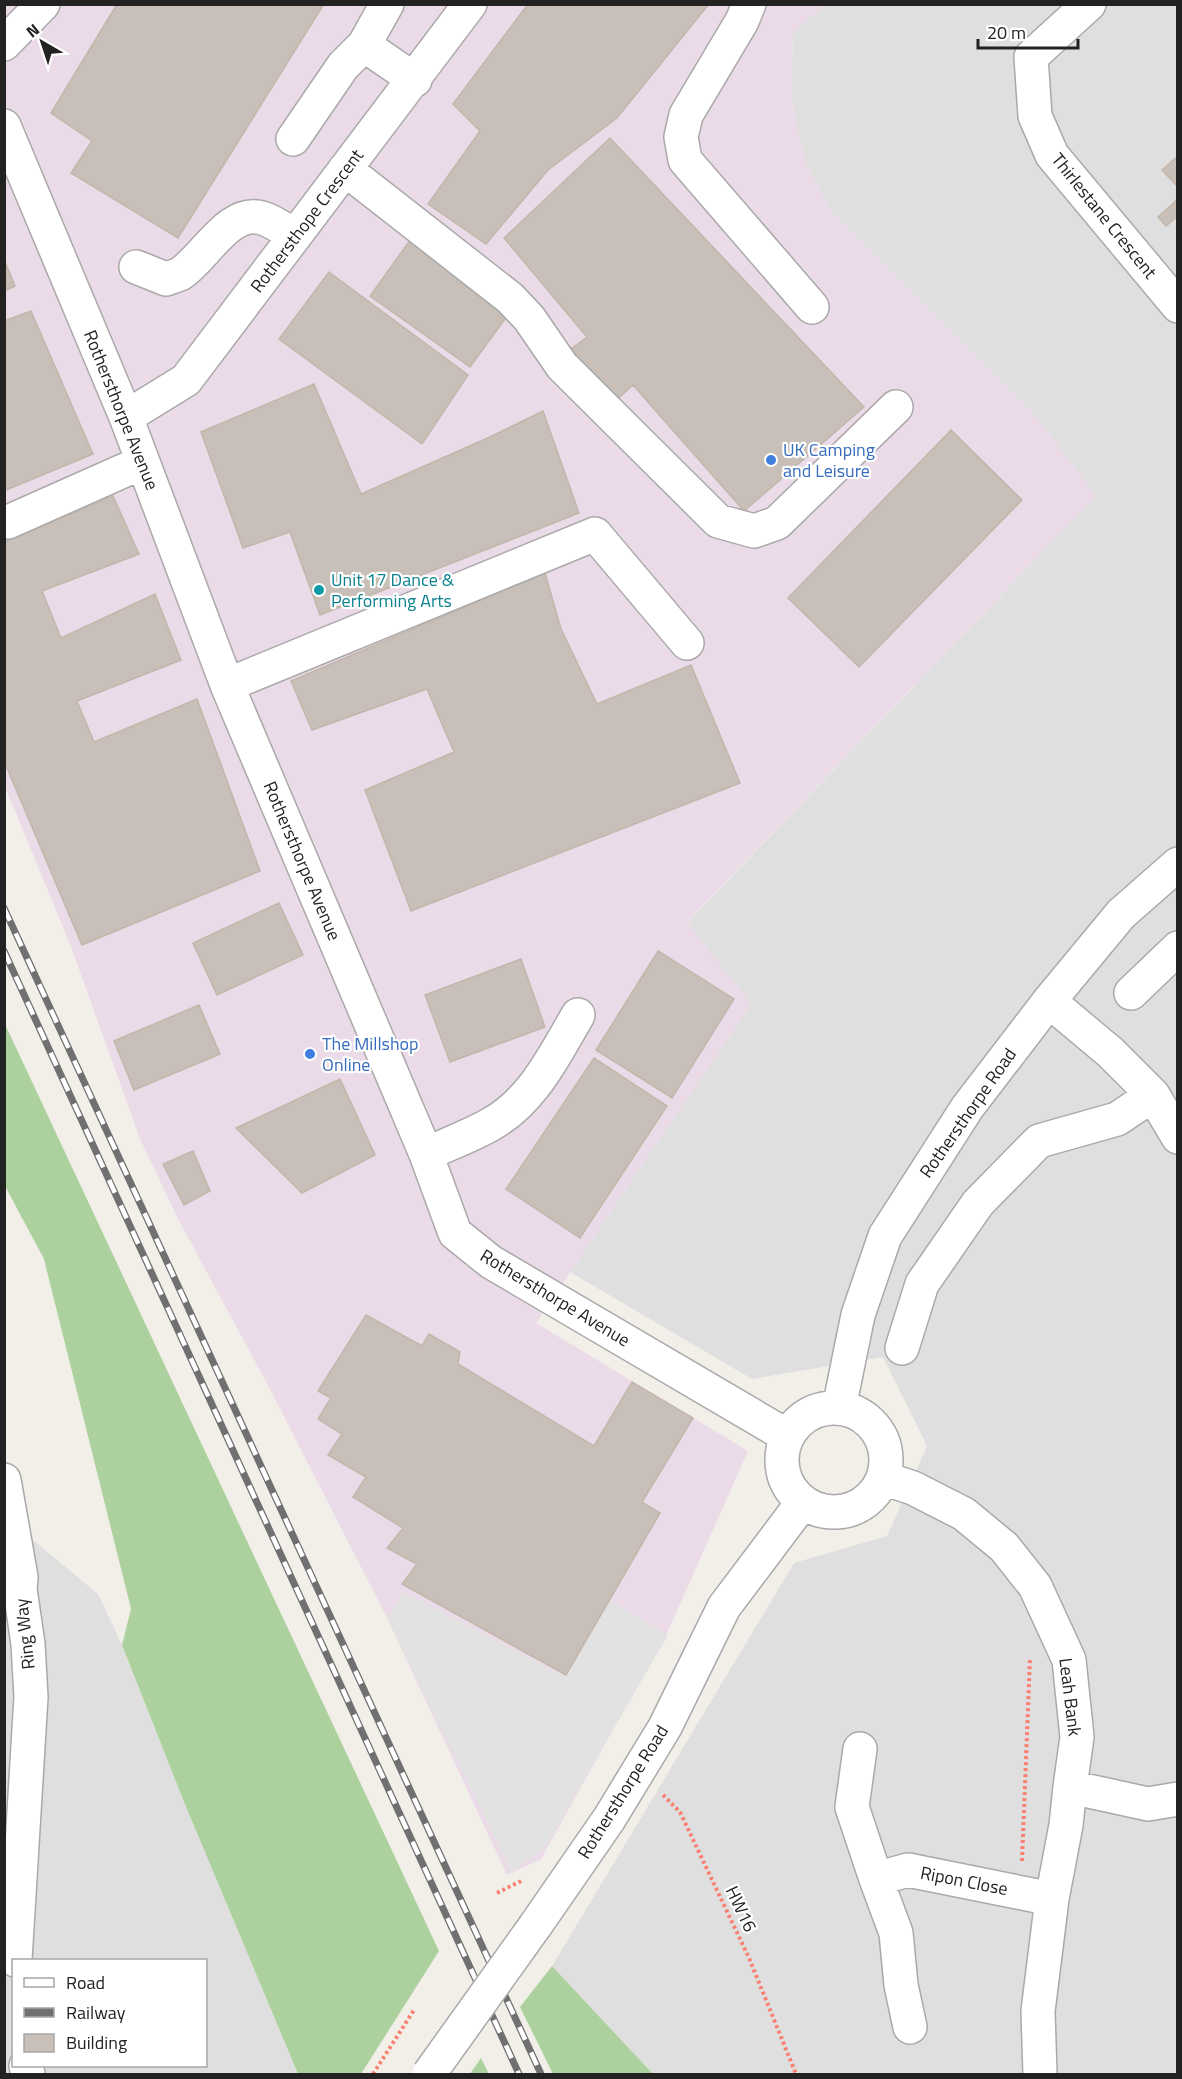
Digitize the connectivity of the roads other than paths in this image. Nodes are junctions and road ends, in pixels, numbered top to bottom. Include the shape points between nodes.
1 (43, 4) edge
2 (387, 4) edge
3 (470, 4) edge
4 (749, 4) edge
5 (1089, 4) edge
6 (4, 44) edge
7 (364, 45) junction
8 (415, 80) junction
9 (4, 126) edge
10 (293, 139) dead end
11 (345, 169) junction
12 (295, 236) junction
13 (136, 267) dead end
14 (1178, 306) edge
15 (812, 307) dead end
16 (896, 407) dead end
17 (126, 417) junction
18 (143, 462) junction
19 (8, 522) dead end
20 (687, 643) dead end
21 (227, 685) junction
22 (1178, 864) edge
23 (1178, 948) edge
24 (1131, 993) dead end
25 (1048, 1001) junction
26 (578, 1016) dead end
27 (1153, 1095) junction
28 (1178, 1137) edge
29 (426, 1154) junction
30 (902, 1347) dead end
31 (840, 1408) junction
32 (787, 1437) junction
33 (883, 1478) junction
34 (4, 1480) edge
35 (803, 1502) junction
36 (860, 1749) dead end
37 (1070, 1787) junction
38 (15, 1788) edge
39 (1178, 1799) edge
40 (876, 1879) junction
41 (1052, 1899) junction
42 (15, 1959) edge
43 (910, 2028) dead end
44 (429, 2074) edge
45 (1041, 2074) edge

1 - 6 street
2 - 7 street
3 - 8 street, Rothersthope Crescent
4 - 15 street via 686,116 681,137 685,160
5 - 14 street, Thirlestane Crescent via 1031,57 1035,116 1052,155
7 - 8 street
7 - 10 street via 343,66
8 - 11 street, Rothersthope Crescent
9 - 17 street, Rothersthorpe Avenue
11 - 12 street, Rothersthope Crescent
11 - 16 street via 510,298 562,366 718,521 754,531 777,523
12 - 13 street via 262,218 246,216 230,224 180,274 166,279
12 - 17 street, Rothersthope Crescent via 186,380
17 - 18 street, Rothersthorpe Avenue
18 - 19 street
18 - 21 street, Rothersthorpe Avenue
20 - 21 street via 595,534
21 - 29 street, Rothersthorpe Avenue
22 - 25 street, Rothersthorpe Road via 1121,914
23 - 24 street
25 - 27 street via 1110,1052
25 - 31 street, Rothersthorpe Road via 967,1108 885,1236 858,1314
26 - 29 street via 543,1075 520,1101 494,1123
27 - 28 street
27 - 30 street via 1117,1119 1039,1141 978,1203 922,1284
29 - 32 street, Rothersthorpe Avenue via 455,1233 491,1262
31 - 32 street via 818,1410 800,1420
31 - 33 street via 855,1412 879,1432 885,1446
32 - 35 street via 782,1454 783,1472 790,1489
33 - 35 street via 873,1494 858,1506 840,1512 820,1510
33 - 37 street, Leah Bank via 913,1488 964,1514 1004,1547 1035,1586 1069,1660 1077,1737
34 - 38 street, Ring Way via 21,1577 31,1697
35 - 44 street, Rothersthorpe Road, bridge via 724,1606 665,1727 589,1849
36 - 40 street via 852,1807
37 - 39 street via 1148,1804
37 - 41 street, Leah Bank
38 - 42 street, Ring Way
40 - 41 street, Ripon Close via 908,1870
40 - 43 street via 896,1933
41 - 45 street, Leah Bank via 1038,2011

